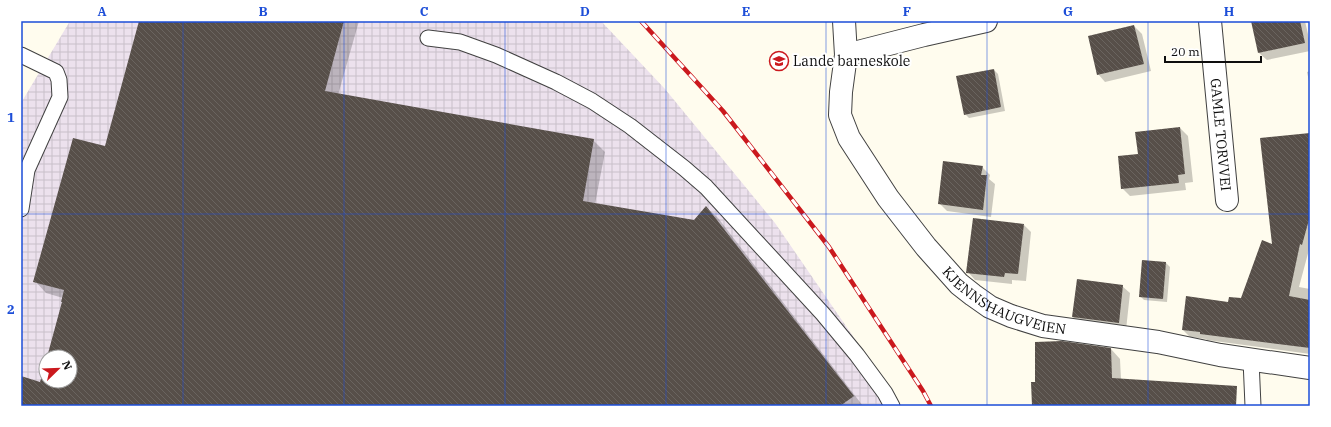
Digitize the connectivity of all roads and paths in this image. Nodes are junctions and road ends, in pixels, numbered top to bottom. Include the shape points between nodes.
1 (844, 21) edge
2 (986, 21) edge
3 (1210, 21) edge
4 (428, 38) dead end
5 (21, 55) edge
6 (846, 55) junction
7 (1227, 200) dead end
8 (21, 209) edge
9 (1251, 360) junction
10 (1310, 368) edge
11 (892, 406) edge
12 (1253, 406) edge

1 - 6 street, KJENNSHAUGVEIEN
2 - 6 street
3 - 7 street, GAMLE TORVVEI
4 - 11 lane via 460,42 556,82 592,101 684,168 706,187 823,314 857,355
5 - 8 lane via 56,72 60,97 27,170
6 - 9 street, KJENNSHAUGVEIEN via 840,115 849,138 888,198 958,284 972,295 990,307 1043,326 1158,342
9 - 10 street, KJENNSHAUGVEIEN
9 - 12 lane

